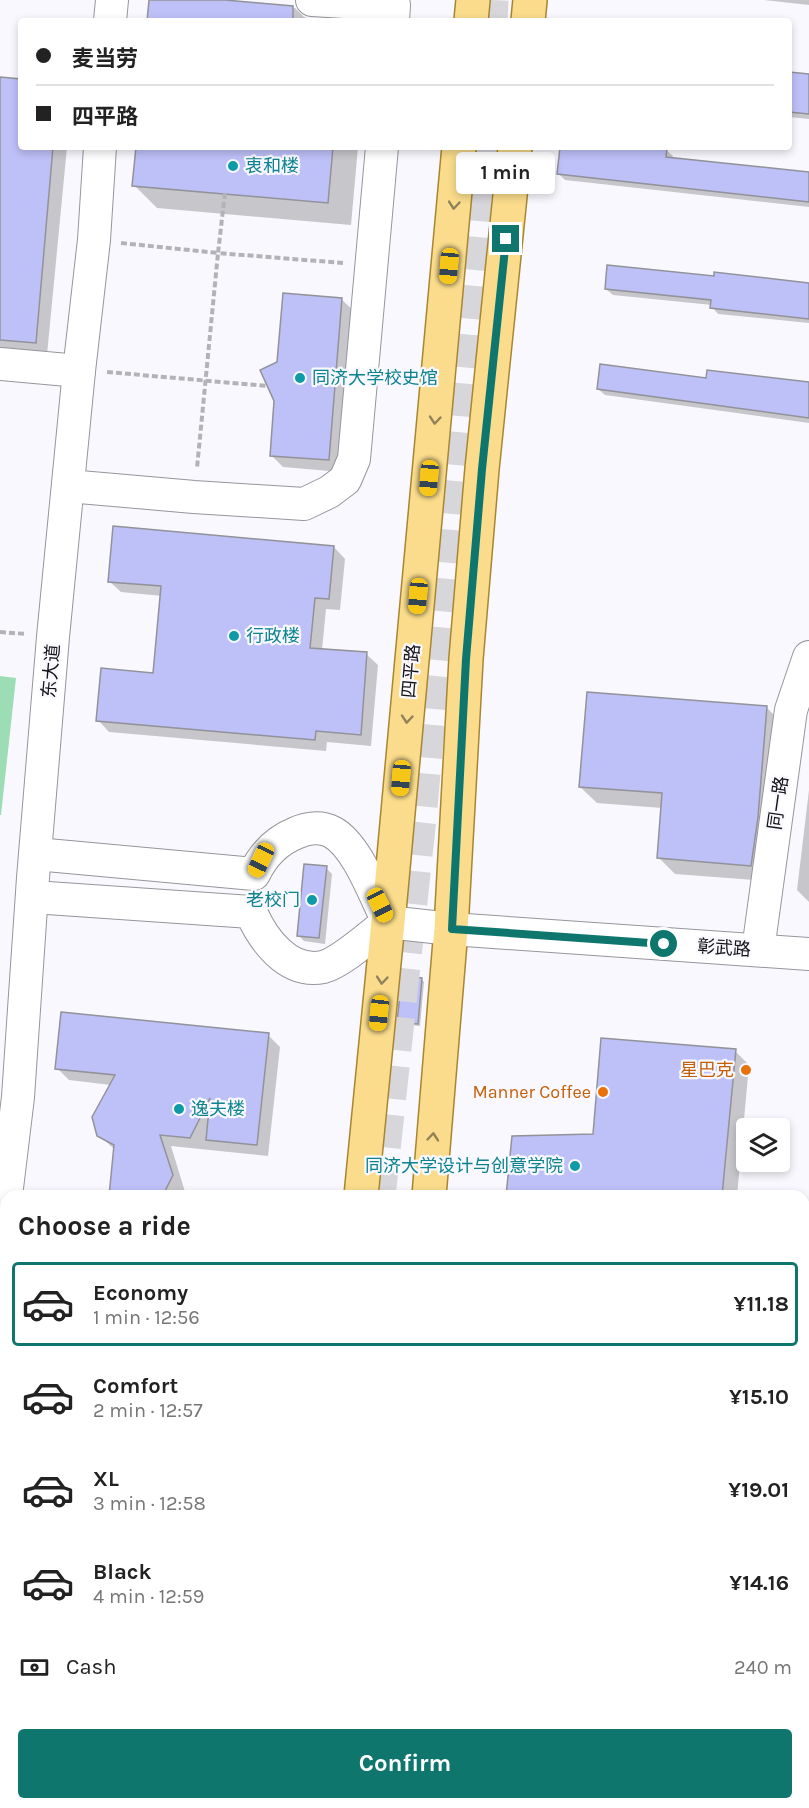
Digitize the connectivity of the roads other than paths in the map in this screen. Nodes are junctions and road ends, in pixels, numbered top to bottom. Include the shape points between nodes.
1 (112, 0) edge
2 (312, 0) edge
3 (473, 0) edge
4 (530, 0) edge
5 (110, 18) edge
6 (393, 18) edge
7 (471, 18) edge
8 (528, 18) edge
9 (100, 150) edge
10 (382, 150) edge
11 (459, 150) edge
12 (515, 150) edge
13 (0, 364) edge
14 (79, 370) junction
15 (68, 486) junction
16 (809, 657) edge
17 (36, 854) junction
18 (254, 874) junction
19 (33, 897) junction
20 (251, 912) junction
21 (388, 922) junction
22 (452, 929) junction
23 (758, 950) junction
24 (809, 954) edge
25 (7, 1190) edge
26 (362, 1190) edge
27 (430, 1190) edge

1 - 5 street
2 - 6 street via 394,5
3 - 7 main road
4 - 8 main road
9 - 14 street, 东大道
10 - 15 street via 354,459 345,480 304,504
11 -> 21 main road, 四平路
12 - 22 main road via 467,647
13 - 14 street
14 - 15 street, 东大道
15 - 17 street, 东大道
16 - 23 street, 同一路 via 791,710
17 - 18 street
17 - 19 street, 东大道
18 - 20 street
18 - 21 street via 261,860 283,838 308,828 331,831 352,849
19 - 20 street
19 - 25 street, 东大道
20 - 21 street via 277,952 300,967 323,966 345,956
21 - 22 street, 彰武路
21 -> 26 main road, 四平路
22 - 23 street, 彰武路
27 -> 22 main road
23 - 24 street, 彰武路

